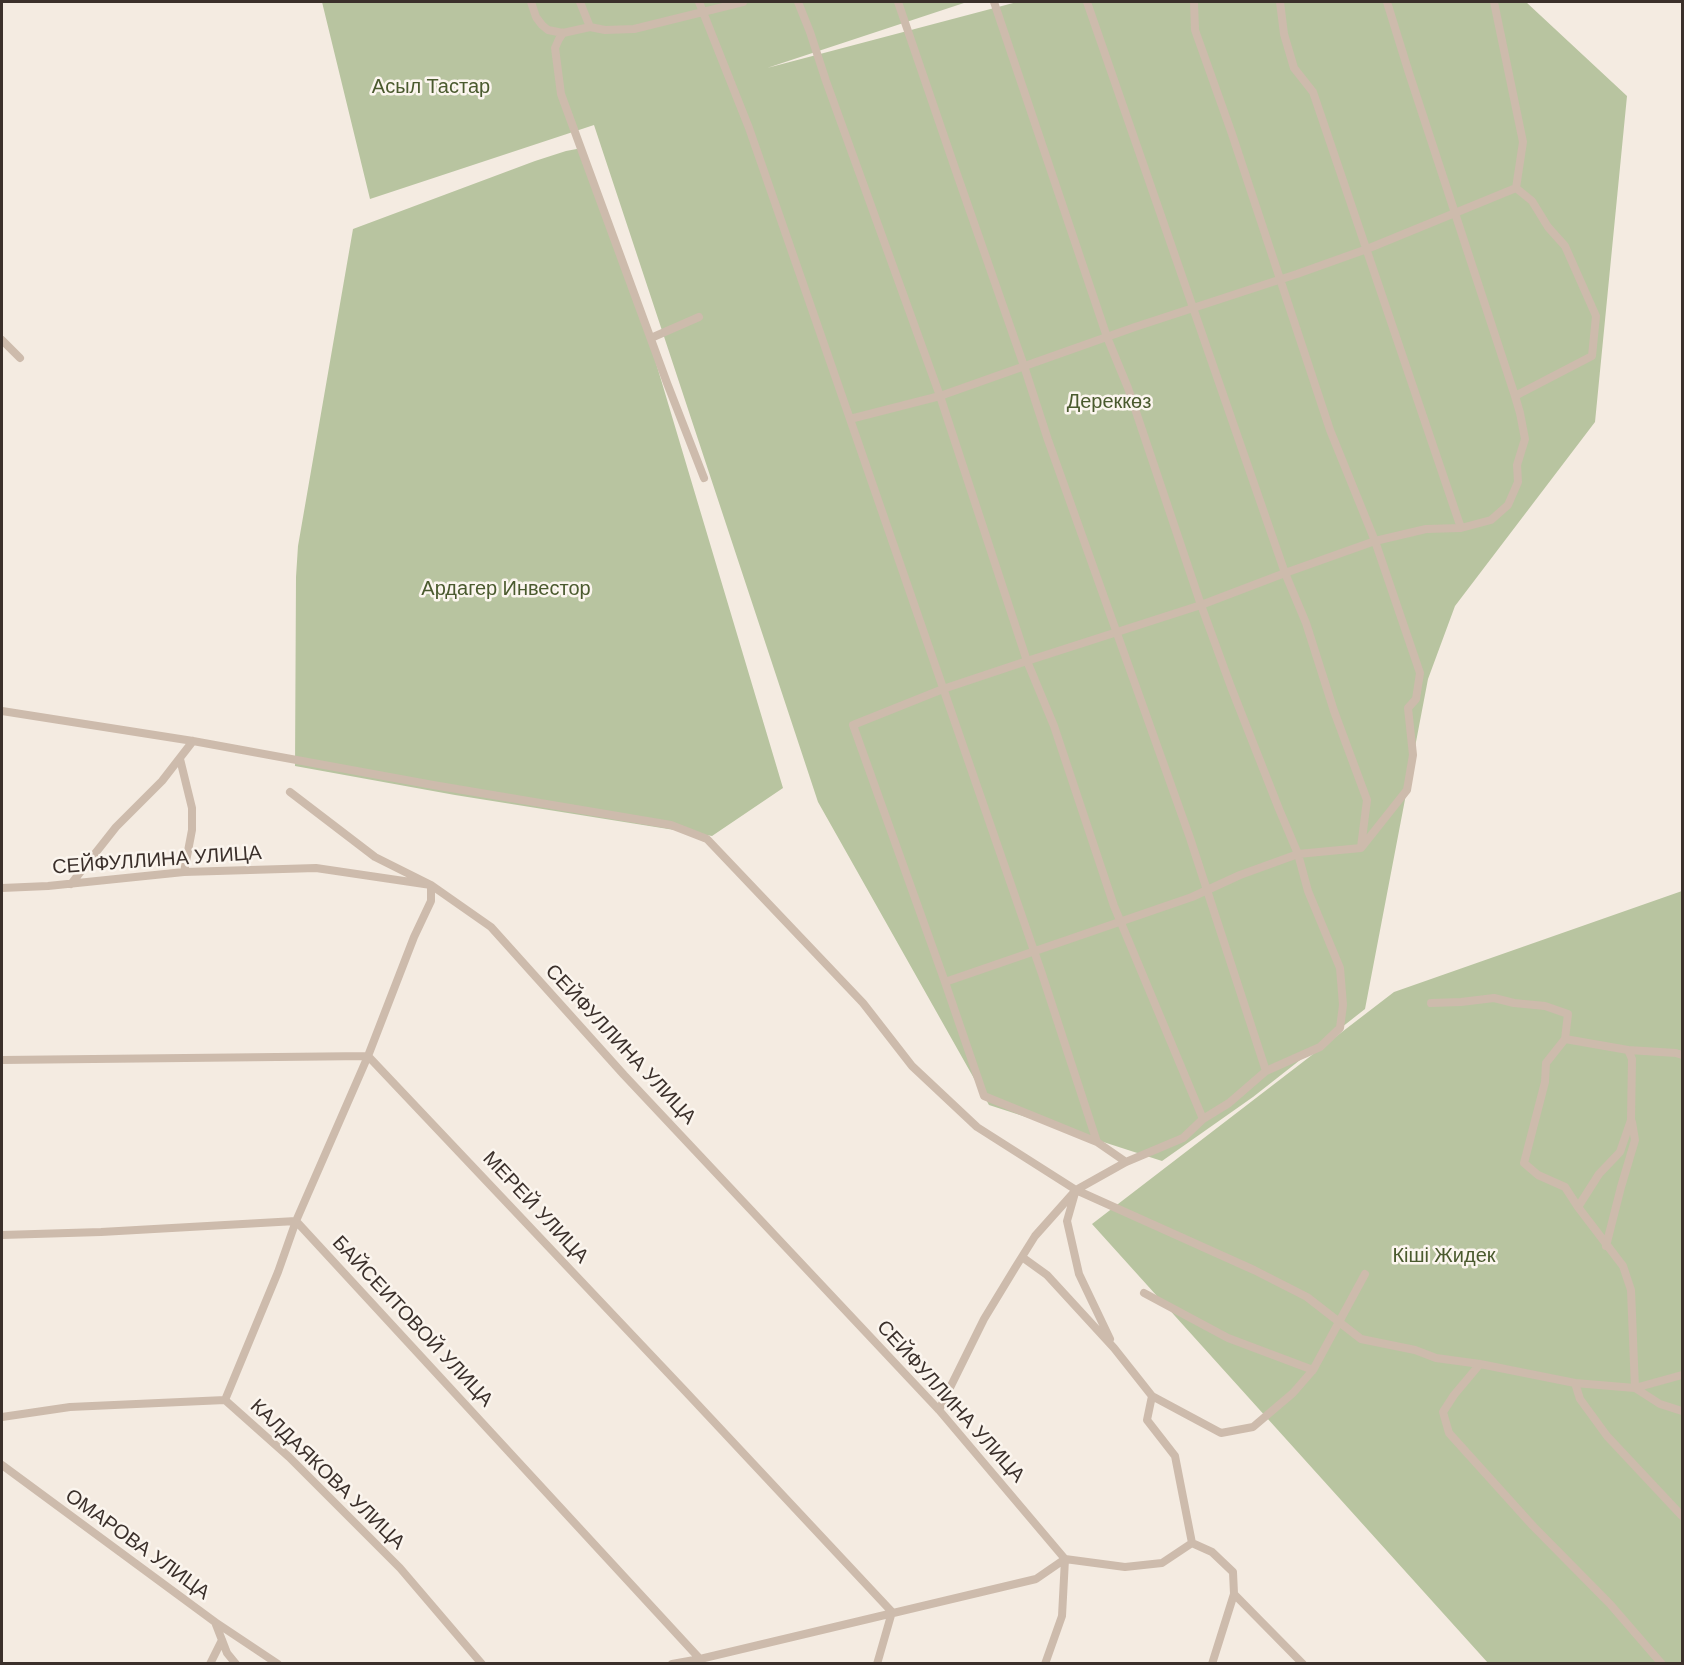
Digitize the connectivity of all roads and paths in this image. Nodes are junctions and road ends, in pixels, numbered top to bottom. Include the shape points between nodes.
1 (531, 2) edge
2 (580, 2) edge
3 (699, 2) edge
4 (742, 2) edge
5 (798, 2) edge
6 (898, 2) edge
7 (994, 2) edge
8 (1087, 2) edge
9 (1194, 2) edge
10 (1280, 2) edge
11 (1387, 2) edge
12 (1494, 2) edge
13 (703, 11) junction
14 (590, 27) junction
15 (563, 33) junction
16 (1516, 188) junction
17 (1454, 214) junction
18 (1367, 249) junction
19 (1279, 279) junction
20 (1193, 308) junction
21 (699, 317) dead end
22 (1107, 337) junction
23 (651, 338) junction
24 (2, 340) edge
25 (20, 358) dead end
26 (1024, 366) junction
27 (940, 396) junction
28 (1515, 396) junction
29 (850, 419) junction
30 (704, 478) dead end
31 (1461, 528) junction
32 (1376, 541) junction
33 (1285, 573) junction
34 (1202, 605) junction
35 (1115, 632) junction
36 (1027, 661) junction
37 (944, 689) junction
38 (2, 711) edge
39 (194, 741) junction
40 (180, 759) junction
41 (290, 792) dead end
42 (1361, 848) junction
43 (1298, 854) junction
44 (184, 872) junction
45 (71, 884) junction
46 (431, 885) junction
47 (2, 888) edge
48 (1207, 890) junction
49 (1120, 922) junction
50 (1034, 952) junction
51 (945, 982) junction
52 (1431, 1003) dead end
53 (1565, 1039) junction
54 (1628, 1050) junction
55 (1683, 1055) edge
56 (368, 1056) junction
57 (2, 1060) edge
58 (1266, 1071) junction
59 (1203, 1119) junction
60 (1631, 1120) junction
61 (1096, 1142) junction
62 (1126, 1162) junction
63 (1076, 1190) junction
64 (1578, 1207) junction
65 (296, 1221) junction
66 (2, 1235) edge
67 (1606, 1246) junction
68 (1022, 1257) junction
69 (1365, 1274) dead end
70 (1144, 1293) dead end
71 (1339, 1321) junction
72 (1114, 1348) junction
73 (1480, 1364) junction
74 (1313, 1370) junction
75 (1683, 1376) edge
76 (1575, 1383) junction
77 (1635, 1388) junction
78 (1152, 1396) junction
79 (225, 1400) junction
80 (939, 1410) junction
81 (1683, 1412) edge
82 (2, 1417) edge
83 (2, 1465) edge
84 (1683, 1516) edge
85 (1192, 1543) junction
86 (1065, 1559) junction
87 (1234, 1594) junction
88 (892, 1612) junction
89 (215, 1622) junction
90 (222, 1640) junction
91 (699, 1661) edge
92 (210, 1664) edge
93 (236, 1664) edge
94 (278, 1664) edge
95 (482, 1664) edge
96 (672, 1664) edge
97 (877, 1664) edge
98 (1045, 1664) edge
99 (1212, 1664) edge
100 (1303, 1664) edge
101 (1662, 1664) edge

1 - 15 street via 542,25
2 - 14 street
3 - 13 street
4 - 13 street
5 - 27 street
6 - 26 street
7 - 22 street
8 - 20 street
9 - 19 street via 1195,30
10 - 18 street via 1294,68 1313,92
11 - 17 street
12 - 16 street via 1523,142
13 - 14 street via 634,29
13 - 29 street
14 - 15 street
15 - 23 street via 555,48 561,94
16 - 17 street
16 - 28 street via 1532,201 1565,246 1596,316 1592,356
17 - 18 street
17 - 28 street
18 - 19 street
18 - 31 street
19 - 20 street
19 - 32 street via 1330,430
20 - 22 street
20 - 33 street
21 - 23 street
22 - 26 street
22 - 34 street
23 - 30 street
24 - 25 street
26 - 27 street
26 - 35 street
27 - 29 street
27 - 36 street
28 - 31 street via 1525,439 1517,465 1518,482 1509,505 1491,520
29 - 37 street
31 - 32 street via 1426,529
32 - 33 street
32 - 42 street via 1420,673 1416,699 1408,708 1413,755 1407,790
33 - 34 street
33 - 42 street via 1367,800
34 - 35 street
34 - 43 street
35 - 36 street
35 - 48 street
36 - 37 street
36 - 49 street via 1054,726
37 - 50 street
37 - 51 street via 853,725
38 - 39 street
39 - 40 street
39 - 63 street via 671,825 707,839 863,1003 912,1066 977,1127
40 - 44 street via 192,808
40 - 45 street via 116,827
41 - 46 street via 375,856
42 - 43 street
43 - 48 street
43 - 58 street via 1308,891 1340,968 1340,1028 1320,1047
44 - 45 street, СЕЙФУЛЛИНА УЛИЦА
44 - 46 street, СЕЙФУЛЛИНА УЛИЦА via 316,868
45 - 47 street, СЕЙФУЛЛИНА УЛИЦА
46 - 56 street via 431,901
46 - 80 street, СЕЙФУЛЛИНА УЛИЦА via 491,927 624,1075
48 - 49 street
48 - 58 street
49 - 50 street
49 - 59 street
50 - 51 street
50 - 61 street
51 - 61 street via 984,1096
52 - 53 street via 1494,998 1545,1006 1568,1014
53 - 54 street
53 - 64 street via 1546,1063 1545,1082 1524,1163 1538,1175 1565,1187
54 - 55 street
54 - 60 street via 1632,1059
56 - 57 street
56 - 65 street
56 - 88 street, МЕРЕЙ УЛИЦА
58 - 59 street
59 - 62 street via 1183,1138
60 - 64 street via 1620,1152 1599,1174
60 - 67 street via 1635,1140
61 - 62 street
62 - 63 street
63 - 68 street via 1035,1236
63 - 71 street via 1254,1270 1307,1297
63 - 72 street via 1067,1221 1072,1243 1080,1274
64 - 67 street
65 - 66 street
65 - 79 street
65 - 91 street, БАЙСЕИТОВОЙ УЛИЦА
67 - 77 street via 1623,1266 1631,1290
68 - 72 street via 1047,1275
68 - 80 street via 984,1319
69 - 71 street
70 - 74 street via 1228,1338
71 - 73 street via 1361,1339 1436,1358
71 - 74 street
72 - 78 street
73 - 76 street
73 - 101 street via 1443,1412 1449,1433
74 - 78 street via 1253,1427 1221,1433
75 - 77 street
76 - 77 street
76 - 84 street via 1580,1399 1607,1436
77 - 81 street via 1660,1404
78 - 85 street via 1147,1420 1175,1456
79 - 82 street, КАЛДАЯКОВА УЛИЦА via 70,1407
79 - 95 street, КАЛДАЯКОВА УЛИЦА via 289,1457 400,1568
80 - 86 street, СЕЙФУЛЛИНА УЛИЦА
83 - 89 street, ОМАРОВА УЛИЦА
85 - 86 street via 1162,1563 1125,1567
85 - 87 street via 1212,1552 1233,1572
86 - 88 street via 1036,1579
86 - 98 street via 1062,1616
87 - 99 street
87 - 100 street
88 - 91 street
88 - 97 street
89 - 90 street, ОМАРОВА УЛИЦА
89 - 94 street
90 - 92 street
90 - 93 street, ОМАРОВА УЛИЦА
91 - 96 street

